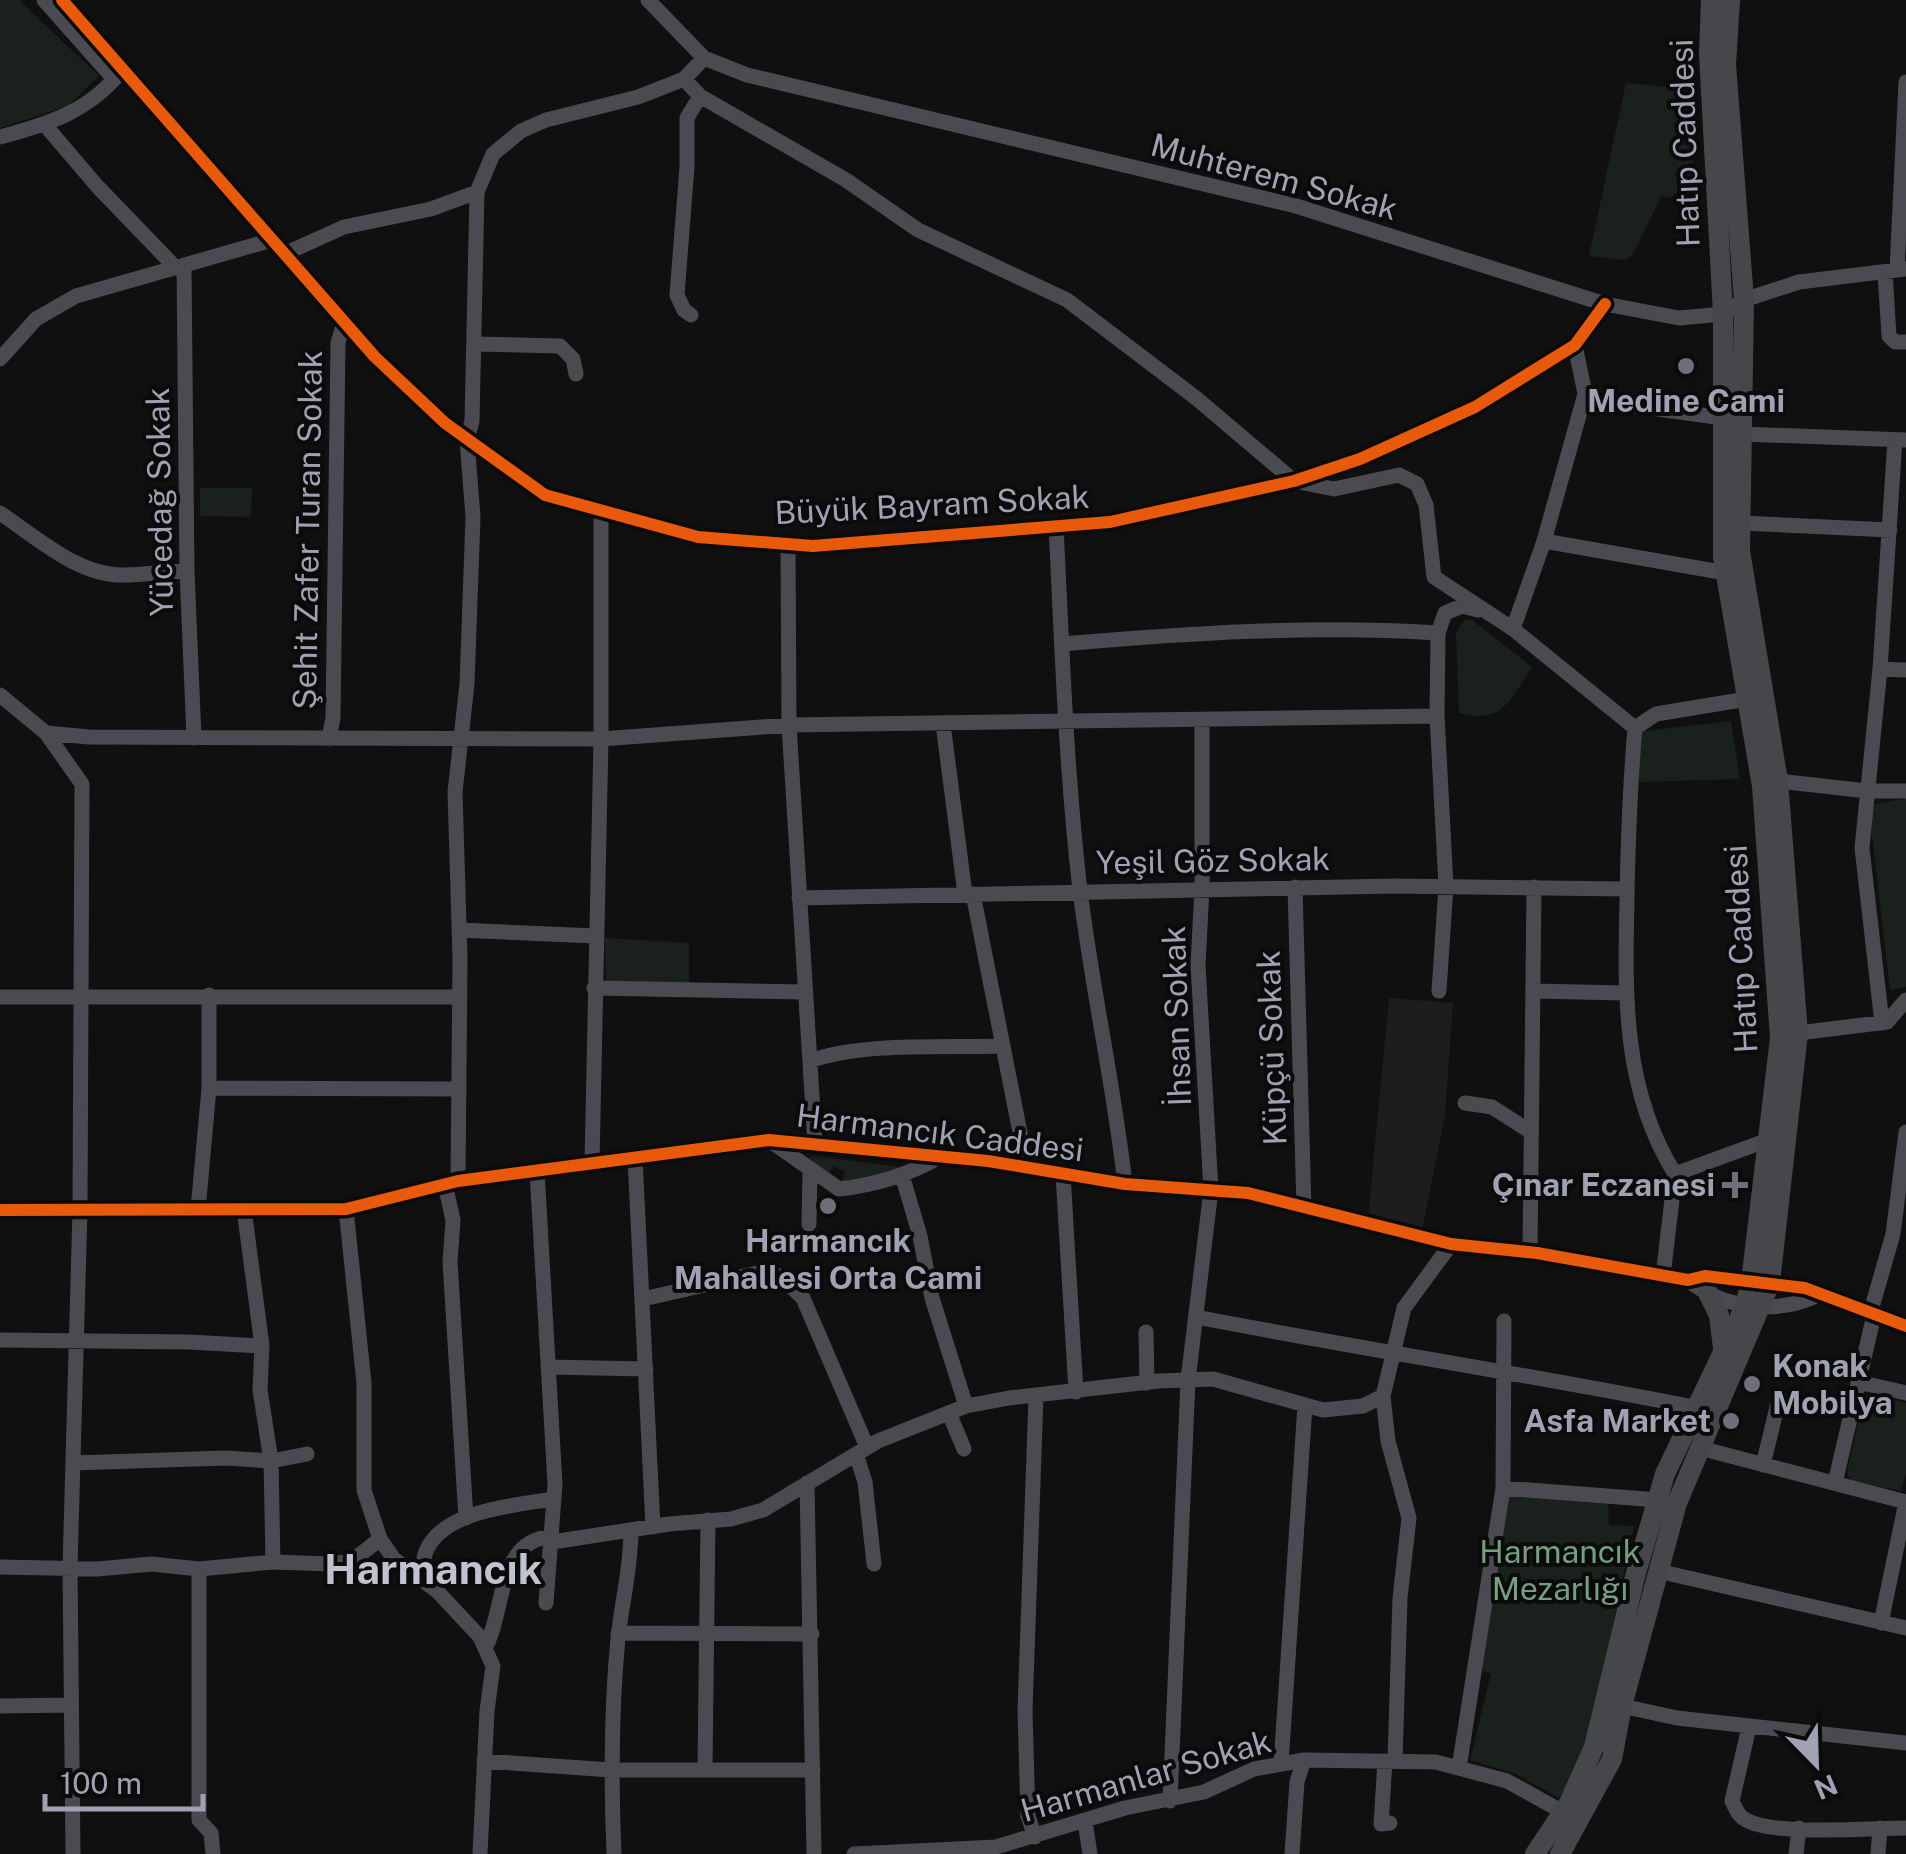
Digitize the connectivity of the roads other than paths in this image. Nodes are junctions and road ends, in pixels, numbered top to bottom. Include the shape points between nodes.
1 (44, 0) edge
2 (62, 0) edge
3 (648, 0) edge
4 (1712, 0) edge
5 (1730, 0) edge
6 (704, 58) junction
7 (118, 74) junction
8 (684, 79) junction
9 (1906, 82) edge
10 (700, 96) junction
11 (45, 125) junction
12 (0, 137) edge
13 (477, 192) junction
14 (272, 240) junction
15 (284, 254) junction
16 (180, 266) junction
17 (1896, 270) edge
18 (1744, 300) junction
19 (1606, 304) junction
20 (1723, 314) junction
21 (691, 315) dead end
22 (344, 322) junction
23 (1906, 342) edge
24 (474, 344) junction
25 (1575, 345) junction
26 (3, 349) edge
27 (576, 374) dead end
28 (1585, 394) junction
29 (1723, 418) junction
30 (1742, 434) junction
31 (468, 440) junction
32 (1900, 440) edge
33 (1294, 481) junction
34 (601, 512) junction
35 (0, 513) edge
36 (1741, 523) junction
37 (1056, 526) junction
38 (1890, 530) junction
39 (1544, 542) junction
40 (788, 544) junction
41 (187, 570) junction
42 (1726, 573) junction
43 (1487, 612) junction
44 (1513, 629) junction
45 (1438, 633) junction
46 (1062, 644) junction
47 (1880, 669) junction
48 (1906, 670) edge
49 (0, 695) edge
50 (1747, 699) junction
51 (1438, 716) junction
52 (1202, 720) junction
53 (1066, 723) junction
54 (943, 724) junction
55 (788, 725) junction
56 (1635, 728) junction
57 (46, 733) junction
58 (194, 738) junction
59 (459, 738) junction
60 (329, 739) junction
61 (601, 739) junction
62 (1778, 781) junction
63 (1906, 790) edge
64 (1868, 791) junction
65 (1446, 886) junction
66 (1295, 887) junction
67 (1202, 888) junction
68 (1534, 888) junction
69 (1627, 888) junction
70 (1080, 890) junction
71 (969, 894) junction
72 (800, 898) junction
73 (459, 930) junction
74 (595, 936) junction
75 (594, 988) junction
76 (1439, 991) dead end
77 (1532, 991) junction
78 (805, 992) junction
79 (1624, 993) junction
80 (80, 996) junction
81 (208, 996) junction
82 (460, 997) junction
83 (0, 998) edge
84 (1906, 1000) edge
85 (1882, 1023) junction
86 (1798, 1033) junction
87 (1002, 1046) junction
88 (810, 1061) junction
89 (210, 1088) junction
90 (459, 1089) junction
91 (1465, 1103) dead end
92 (1531, 1132) junction
93 (1906, 1132) edge
94 (769, 1140) junction
95 (1768, 1140) junction
96 (814, 1144) junction
97 (941, 1156) junction
98 (634, 1158) junction
99 (592, 1163) junction
100 (1026, 1168) junction
101 (810, 1170) junction
102 (536, 1171) junction
103 (1063, 1174) junction
104 (1675, 1174) junction
105 (902, 1175) junction
106 (452, 1183) junction
107 (1124, 1184) junction
108 (1211, 1190) junction
109 (1304, 1208) junction
110 (346, 1209) junction
111 (0, 1210) edge
112 (80, 1210) junction
113 (198, 1210) junction
114 (244, 1210) junction
115 (809, 1224) dead end
116 (1900, 1235) edge
117 (1451, 1244) junction
118 (1530, 1252) junction
119 (1663, 1276) junction
120 (1688, 1280) junction
121 (1760, 1282) junction
122 (1708, 1293) junction
123 (1818, 1295) junction
124 (643, 1299) junction
125 (1752, 1307) junction
126 (1872, 1314) junction
127 (1196, 1316) junction
128 (1504, 1321) dead end
129 (1906, 1326) edge
130 (1146, 1332) dead end
131 (0, 1340) edge
132 (76, 1342) junction
133 (262, 1346) junction
134 (1391, 1354) junction
135 (1723, 1356) junction
136 (548, 1367) junction
137 (646, 1368) junction
138 (1504, 1370) junction
139 (1188, 1380) junction
140 (1858, 1382) junction
141 (1147, 1383) junction
142 (1076, 1392) junction
143 (1906, 1393) edge
144 (1036, 1396) junction
145 (1382, 1396) junction
146 (1779, 1399) dead end
147 (1305, 1405) junction
148 (966, 1406) junction
149 (1698, 1408) junction
150 (949, 1413) junction
151 (964, 1448) dead end
152 (1700, 1448) junction
153 (862, 1451) junction
154 (307, 1454) dead end
155 (271, 1461) junction
156 (73, 1463) junction
157 (1764, 1464) junction
158 (807, 1483) junction
159 (1835, 1483) junction
160 (1503, 1488) junction
161 (554, 1499) junction
162 (1658, 1500) junction
163 (1906, 1502) edge
164 (466, 1518) junction
165 (708, 1520) junction
166 (653, 1527) junction
167 (631, 1531) junction
168 (380, 1539) junction
169 (552, 1540) junction
170 (273, 1562) junction
171 (874, 1564) dead end
172 (0, 1567) edge
173 (70, 1567) junction
174 (199, 1569) junction
175 (1658, 1571) junction
176 (420, 1578) junction
177 (546, 1603) dead end
178 (1882, 1623) junction
179 (1906, 1628) edge
180 (708, 1632) junction
181 (618, 1633) junction
182 (812, 1634) junction
183 (485, 1648) junction
184 (72, 1705) junction
185 (0, 1706) edge
186 (1622, 1706) junction
187 (1749, 1726) junction
188 (1906, 1744) edge
189 (1304, 1760) junction
190 (484, 1761) junction
191 (1390, 1761) junction
192 (1280, 1764) junction
193 (705, 1768) junction
194 (1459, 1768) junction
195 (610, 1770) junction
196 (813, 1770) junction
197 (1170, 1801) junction
198 (1563, 1812) junction
199 (1085, 1822) junction
200 (1390, 1824) dead end
201 (1799, 1828) junction
202 (1880, 1828) junction
203 (1906, 1828) edge
204 (1035, 1837) junction
205 (935, 1852) edge
206 (73, 1854) edge
207 (213, 1854) edge
208 (480, 1854) edge
209 (614, 1854) edge
210 (814, 1854) edge
211 (854, 1854) edge
212 (1090, 1854) edge
213 (1292, 1854) edge
214 (1534, 1854) edge
215 (1560, 1854) edge
216 (1796, 1854) edge
217 (1878, 1854) edge

1 - 7 street
2 - 7 street, Büyük Bayram Sokak
3 - 6 street, Muhterem Sokak
4 - 20 main road, Hatıp Caddesi
5 - 18 main road, Hatıp Caddesi via 1726,64
6 - 8 street
6 - 19 street, Muhterem Sokak via 747,75 1296,206
7 - 11 street via 79,110
7 - 14 street, Büyük Bayram Sokak
8 - 10 street
8 - 13 street via 520,131 493,154
9 - 17 street
10 - 21 street via 687,118 678,294
10 - 33 street via 918,230 1068,300
11 - 12 street
11 - 16 street
13 - 15 street via 344,227
13 - 24 street
14 - 15 street, Büyük Bayram Sokak
14 - 16 street
15 - 22 street, Büyük Bayram Sokak
16 - 26 street via 76,296
16 - 41 street, Yücedağ Sokak
17 - 18 street via 1798,282
17 - 23 street via 1889,336
18 - 20 street
18 - 30 main road, Hatıp Caddesi
19 - 20 street, Muhterem Sokak via 1680,318
19 - 25 street, Büyük Bayram Sokak
20 - 29 main road, Hatıp Caddesi
22 - 31 street, Büyük Bayram Sokak
22 - 60 street, Şehit Zafer Turan Sokak via 338,343
24 - 27 street via 560,346
24 - 31 street
25 - 28 street
25 - 33 street, Büyük Bayram Sokak via 1475,406
28 - 29 street
28 - 39 street
29 - 42 main road, Hatıp Caddesi
30 - 32 street
30 - 36 main road, Hatıp Caddesi
31 - 34 street, Büyük Bayram Sokak via 545,495
31 - 59 street via 472,536
32 - 38 street
33 - 37 street, Büyük Bayram Sokak via 1110,522
33 - 43 street via 1334,489 1399,475 1416,484 1426,505 1434,577
34 - 40 street, Büyük Bayram Sokak via 698,537
34 - 61 street
35 - 41 street via 94,570 122,576
36 - 38 street
36 - 62 main road, Hatıp Caddesi
37 - 40 street, Büyük Bayram Sokak
37 - 46 street
38 - 47 street
39 - 42 street
39 - 44 street
40 - 55 street
41 - 58 street, Yücedağ Sokak
42 - 50 main road, Hatıp Caddesi
43 - 44 street
43 - 45 street via 1462,606 1445,614
44 - 56 street
45 - 46 street via 1223,630
45 - 51 street
46 - 53 street
47 - 48 street
47 - 64 street
49 - 57 street
50 - 56 street via 1656,714
50 - 95 main road, Hatıp Caddesi via 1762,786 1780,1038
51 - 52 street
51 - 65 street
52 - 53 street
52 - 67 street, İhsan Sokak
53 - 54 street
53 - 70 street
54 - 55 street
54 - 71 street
55 - 61 street
55 - 72 street
56 - 69 street
57 - 58 street
57 - 80 street via 82,784
58 - 60 street
59 - 60 street
59 - 61 street
59 - 73 street
61 - 74 street
62 - 64 street
62 - 86 main road, Hatıp Caddesi
63 - 64 street
64 - 85 street via 1862,848
65 - 66 street, Yeşil Göz Sokak
65 - 68 street, Yeşil Göz Sokak
65 - 76 street
66 - 67 street, Yeşil Göz Sokak
66 - 109 street, Küpçü Sokak
67 - 70 street, Yeşil Göz Sokak
67 - 108 street, İhsan Sokak via 1198,964
68 - 69 street, Yeşil Göz Sokak
68 - 77 street
69 - 79 street
70 - 71 street, Yeşil Göz Sokak
70 - 107 street
71 - 72 street, Yeşil Göz Sokak
71 - 87 street
72 - 78 street
73 - 74 street
73 - 82 street
74 - 75 street
75 - 78 street
75 - 99 street
77 - 79 street
77 - 92 street
78 - 88 street
79 - 104 street via 1631,1062
80 - 81 street
80 - 83 street
80 - 112 street
81 - 82 street
81 - 89 street
82 - 90 street
84 - 85 street
85 - 86 street
86 - 121 main road, Hatıp Caddesi
87 - 88 street via 864,1051
87 - 100 street
88 - 96 street
89 - 90 street
89 - 113 street
90 - 106 street
91 - 92 street via 1492,1106
92 - 118 street
93 - 116 street
94 - 96 street, Harmancık Caddesi
94 - 98 street, Harmancık Caddesi
94 - 101 street
95 - 104 street
95 - 121 main road, Hatıp Caddesi
96 - 97 street, Harmancık Caddesi
97 - 100 street, Harmancık Caddesi
97 - 105 street
98 - 99 street, Harmancık Caddesi
98 - 124 street
99 - 102 street, Harmancık Caddesi
100 - 103 street, Harmancık Caddesi
101 - 105 street via 839,1189
101 - 115 street
102 - 106 street, Harmancık Caddesi
102 - 136 street
103 - 107 street, Harmancık Caddesi
103 - 142 street
104 - 119 street
105 - 148 street
106 - 110 street, Harmancık Caddesi
106 - 164 street via 450,1262
107 - 108 street, Harmancık Caddesi
108 - 109 street, Harmancık Caddesi
108 - 127 street, İhsan Sokak
109 - 117 street, Harmancık Caddesi
110 - 114 street, Harmancık Caddesi
110 - 168 street via 364,1382 364,1490
111 - 112 street, Harmancık Caddesi
112 - 113 street, Harmancık Caddesi
112 - 132 street
113 - 114 street, Harmancık Caddesi
114 - 133 street
116 - 126 street
117 - 118 street, Harmancık Caddesi
117 - 134 street via 1404,1308
118 - 119 street, Harmancık Caddesi
119 - 120 street, Harmancık Caddesi
120 - 121 street, Harmancık Caddesi
120 - 122 street
121 - 123 street, Harmancık Caddesi
121 - 125 main road, Hatıp Caddesi
122 - 125 street
122 - 135 main road via 1721,1325
123 - 125 street
123 - 126 street
124 - 137 street
124 - 153 street via 767,1271 780,1277 814,1320
125 - 135 main road, Hatıp Caddesi
125 - 152 main road, Hatıp Caddesi
126 - 129 street
126 - 140 street
127 - 134 street
127 - 139 street, İhsan Sokak
128 - 138 street
130 - 141 street
131 - 132 street
132 - 133 street
132 - 156 street
133 - 155 street via 260,1390
134 - 138 street
134 - 145 street
135 - 149 main road, Hatıp Caddesi
136 - 137 street
136 - 161 street
137 - 166 street
138 - 149 street
138 - 160 street
139 - 141 street
139 - 147 street via 1213,1379
139 - 197 street, İhsan Sokak
140 - 143 street
140 - 159 street
141 - 142 street
142 - 144 street
144 - 148 street
144 - 204 street via 1025,1711 1028,1816
145 - 147 street via 1363,1406
145 - 191 street via 1410,1518
146 - 157 street
147 - 192 street
148 - 150 street
149 - 162 main road, Hatıp Caddesi
150 - 151 street
150 - 153 street
152 - 157 street
152 - 175 main road, Hatıp Caddesi
153 - 158 street
153 - 171 street
154 - 155 street
155 - 156 street
155 - 170 street
156 - 173 street
157 - 159 street
158 - 165 street via 763,1510
158 - 182 street
159 - 163 street
160 - 162 street
160 - 194 street
161 - 164 street
161 - 169 street
162 - 198 main road, Hatıp Caddesi via 1594,1747
163 - 178 street
164 - 176 street via 426,1550
165 - 166 street
165 - 180 street
166 - 167 street
167 - 169 street
167 - 181 street
168 - 170 street via 352,1561
168 - 176 street
169 - 177 street
169 - 183 street via 540,1538 510,1564
170 - 174 street
172 - 173 street
173 - 174 street
173 - 184 street
174 - 207 street via 199,1820 210,1832
175 - 178 street
175 - 186 main road, Hatıp Caddesi
176 - 183 street
178 - 179 street
180 - 181 street
180 - 182 street
180 - 193 street
181 - 195 street
182 - 196 street
183 - 190 street via 493,1666
184 - 185 street
184 - 206 street
186 - 187 street
186 - 215 main road, Hatıp Caddesi via 1612,1759
187 - 188 street
187 - 201 street via 1732,1802 1750,1823
189 - 191 street, Harmanlar Sokak
189 - 192 street, Harmanlar Sokak
189 - 213 street via 1296,1782
190 - 195 street
190 - 208 street
191 - 194 street, Harmanlar Sokak
191 - 200 street via 1380,1824
192 - 197 street, Harmanlar Sokak
193 - 195 street
193 - 196 street
194 - 198 street, Harmanlar Sokak via 1507,1781
195 - 209 street
196 - 210 street
197 - 199 street, Harmanlar Sokak
198 - 214 main road, Hatıp Caddesi
199 - 204 street, Harmanlar Sokak
199 - 212 street
201 - 202 street
201 - 216 street
202 - 203 street
202 - 217 street
204 - 205 street, Harmanlar Sokak
205 - 211 street, Harmanlar Sokak

